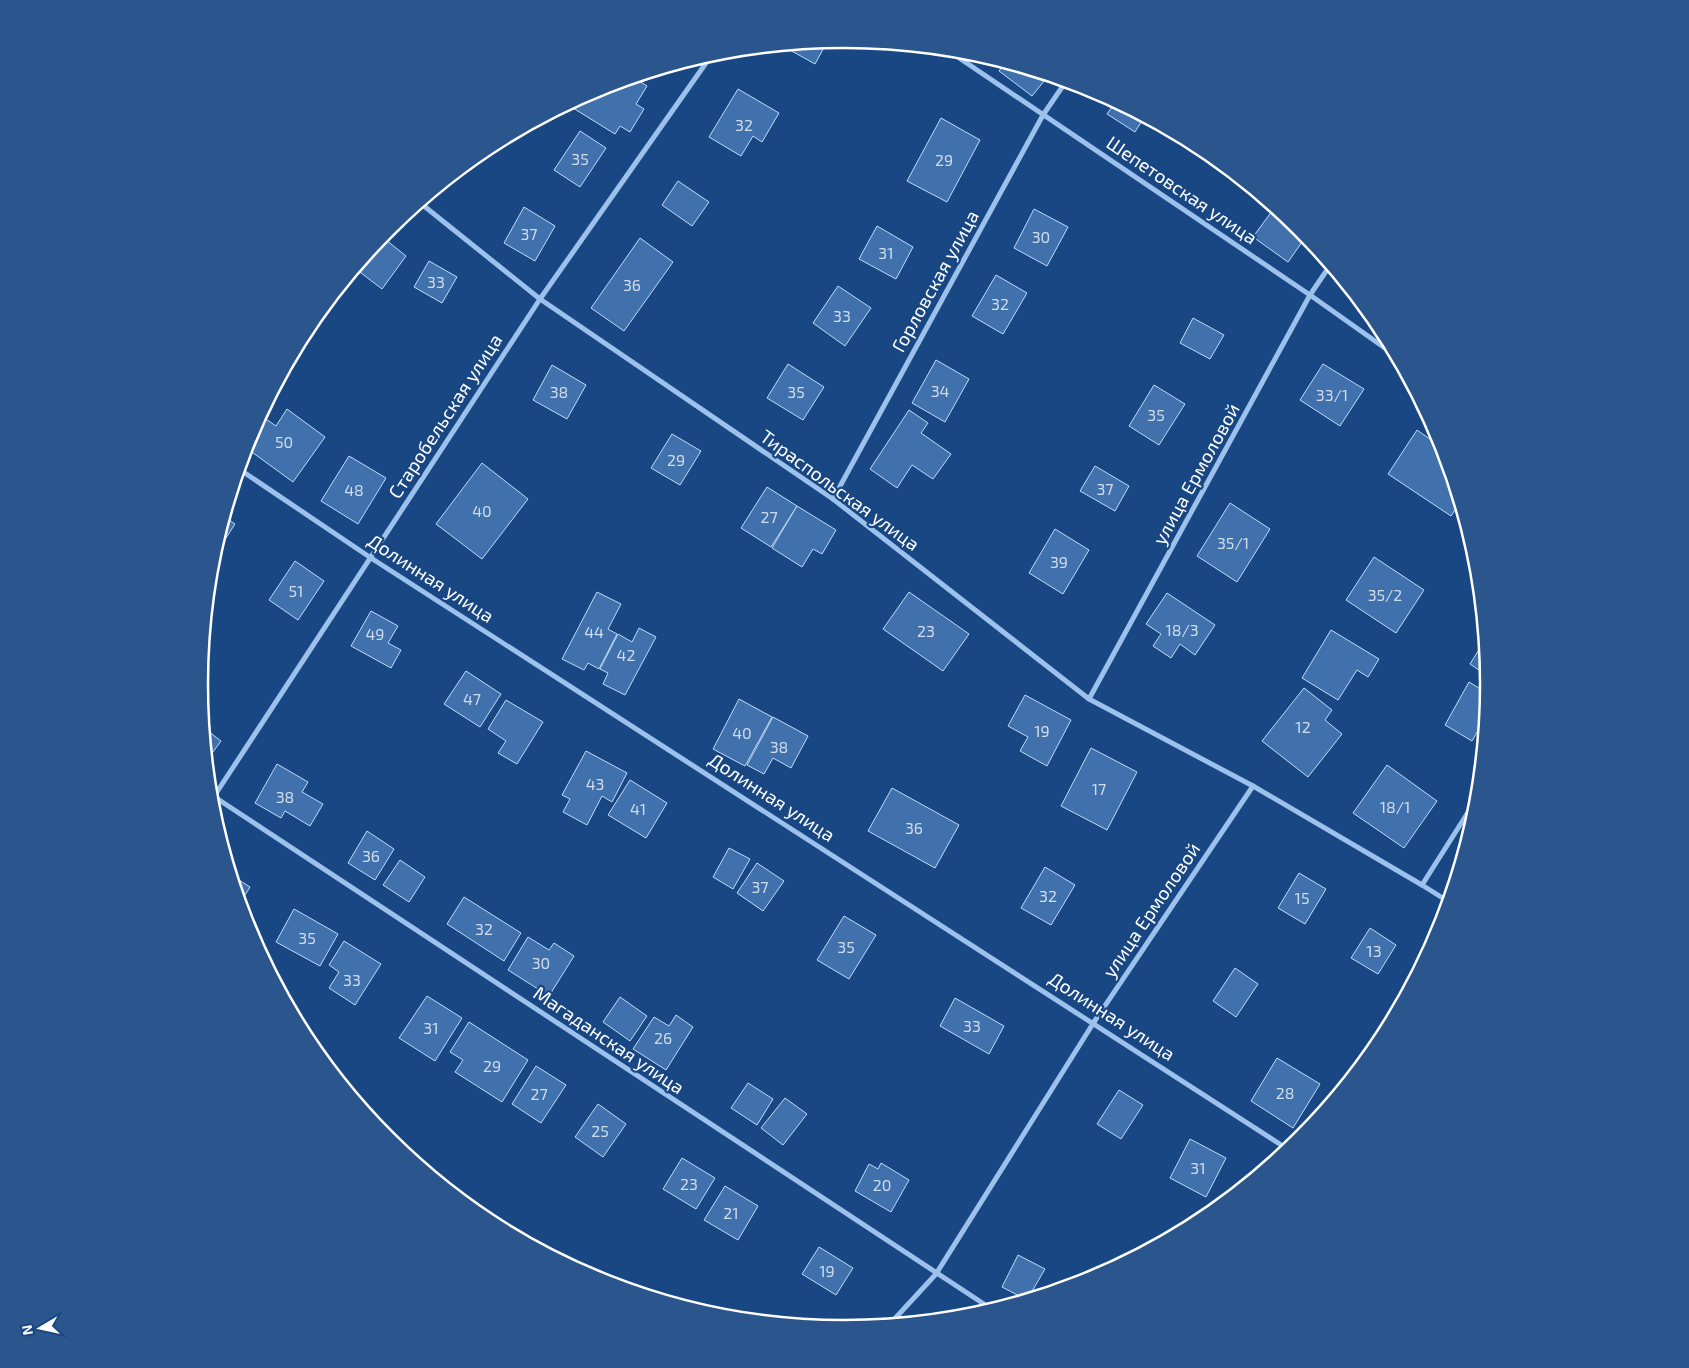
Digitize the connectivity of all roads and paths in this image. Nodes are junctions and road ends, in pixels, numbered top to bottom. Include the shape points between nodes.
1 (960, 58) edge
2 (706, 63) edge
3 (1063, 86) edge
4 (1043, 114) junction
5 (424, 206) edge
6 (1327, 269) edge
7 (1310, 295) junction
8 (540, 299) junction
9 (1385, 348) edge
10 (244, 473) edge
11 (833, 499) junction
12 (371, 558) junction
13 (1089, 699) junction
14 (1253, 786) junction
15 (217, 790) edge
16 (219, 802) edge
17 (1468, 813) edge
18 (1422, 885) junction
19 (1444, 899) edge
20 (1094, 1022) junction
21 (1283, 1145) edge
22 (936, 1274) junction
23 (984, 1305) edge
24 (895, 1318) edge

1 - 4 street, Шепетовская улица
2 - 8 street, Старобельская улица
3 - 4 street, Горловская улица
4 - 7 street, Шепетовская улица
4 - 11 street, Горловская улица
5 - 8 street, Тираспольская улица
6 - 7 street, улица Ермоловой
7 - 9 street, Шепетовская улица
7 - 13 street, улица Ермоловой
8 - 11 street, Тираспольская улица
8 - 12 street, Старобельская улица
10 - 12 street, Долинная улица
11 - 13 street, Тираспольская улица
12 - 15 street, Старобельская улица
12 - 20 street, Долинная улица
13 - 14 street, Тираспольская улица
14 - 18 street
14 - 20 street, улица Ермоловой
16 - 22 street, Магаданская улица
17 - 18 street
18 - 19 street
20 - 21 street, Долинная улица
20 - 22 street, улица Ермоловой
22 - 23 street, Магаданская улица
22 - 24 street, улица Ермоловой

